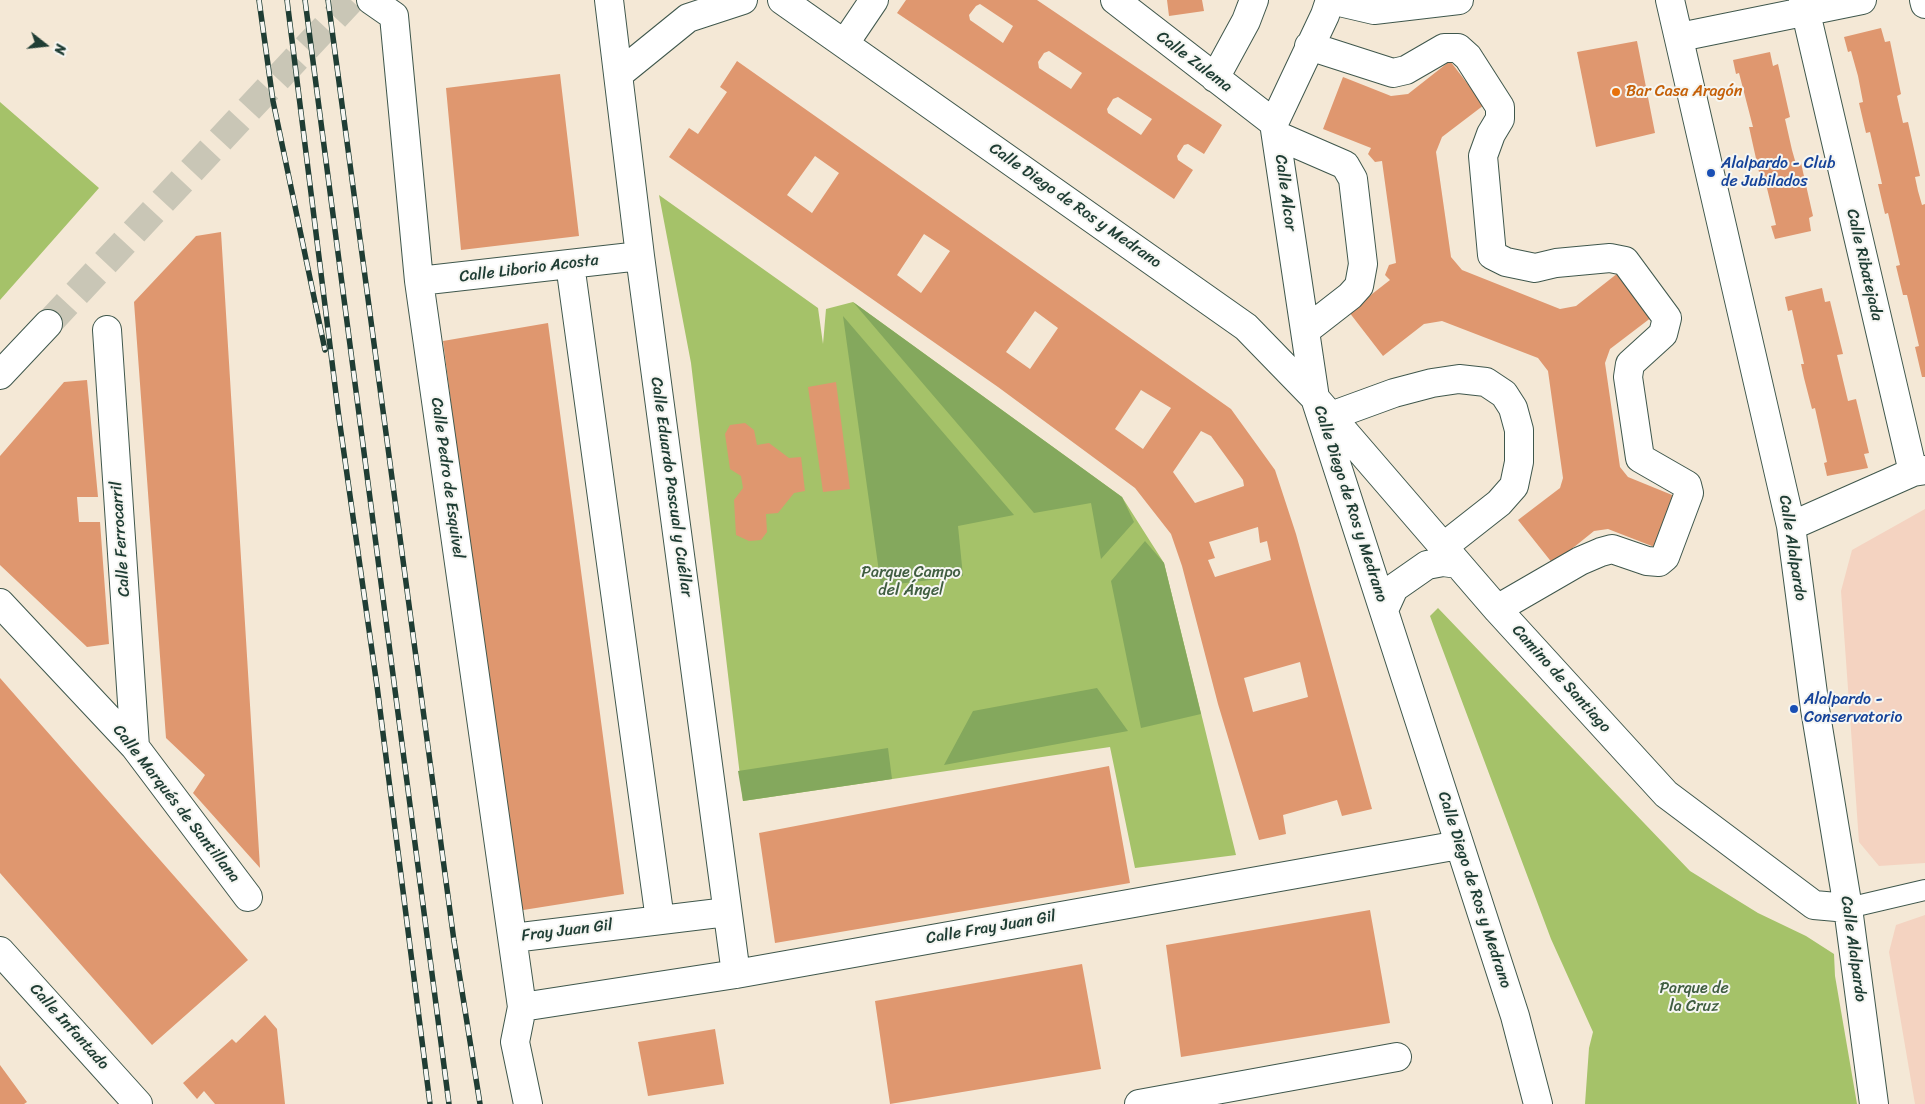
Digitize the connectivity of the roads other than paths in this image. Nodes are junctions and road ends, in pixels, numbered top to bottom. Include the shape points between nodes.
1 (371, 0) edge
2 (609, 0) edge
3 (743, 0) edge
4 (782, 0) edge
5 (874, 0) edge
6 (1115, 0) edge
7 (1254, 0) edge
8 (1330, 0) edge
9 (1459, 0) edge
10 (1670, 0) edge
11 (1862, 0) edge
12 (1924, 0) edge
13 (1925, 4) edge
14 (1804, 6) edge
15 (400, 8) edge
16 (1680, 37) junction
17 (845, 43) junction
18 (1309, 46) junction
19 (619, 74) junction
20 (1216, 78) junction
21 (1275, 129) junction
22 (640, 256) junction
23 (570, 264) junction
24 (419, 281) junction
25 (48, 324) tunnel mouth
26 (107, 330) dead end
27 (1305, 331) junction
28 (0, 375) edge
29 (1323, 407) junction
30 (1919, 471) edge
31 (1791, 526) junction
32 (1450, 555) junction
33 (0, 603) edge
34 (1498, 609) junction
35 (1384, 610) junction
36 (135, 747) junction
37 (1459, 845) junction
38 (1925, 890) edge
39 (248, 896) dead end
40 (1848, 908) junction
41 (727, 912) junction
42 (660, 920) junction
43 (513, 938) junction
44 (0, 950) edge
45 (736, 974) junction
46 (522, 1007) junction
47 (1397, 1057) dead end
48 (138, 1104) edge
49 (528, 1104) edge
50 (1139, 1104) edge
51 (1538, 1104) edge
52 (1874, 1104) edge

1 - 15 street
2 - 19 street, Calle Eduardo Pascual y Cuéllar
3 - 19 street via 688,18
4 - 17 street, Calle Diego de Ros y Medrano
5 - 17 street
6 - 20 street, Calle Zulema
7 - 20 street
8 - 9 street via 1374,10
8 - 18 street
10 - 16 street, Calle Alalpardo
11 - 14 street
12 - 13 street
14 - 16 street
14 - 30 street, Calle Ribatejada
15 - 24 street, Calle Pedro de Esquivel
16 - 31 street, Calle Alalpardo
17 - 29 street, Calle Diego de Ros y Medrano via 1246,326
18 - 21 street
18 - 34 street via 1393,73 1406,70 1444,48 1458,48 1500,107 1500,120 1483,156 1492,255 1506,262 1534,268 1610,258 1625,261 1667,318 1663,334 1630,364 1628,377 1640,458 1687,485 1690,493 1665,557 1659,562 1612,549 1602,552 1580,561
19 - 22 street, Calle Eduardo Pascual y Cuéllar
20 - 21 street, Calle Zulema
21 - 27 street, Calle Alcor
21 - 27 street, Calle Zulema via 1345,165 1353,179 1363,264 1359,286
22 - 23 street, Calle Liborio Acosta
22 - 41 street, Calle Eduardo Pascual y Cuéllar
23 - 24 street, Calle Liborio Acosta
23 - 42 street
24 - 43 street, Calle Pedro de Esquivel
25 - 28 street
26 - 36 street, Calle Ferrocarril
27 - 29 street, Calle Alcor
29 - 32 street, Camino de Santiago
29 - 32 street via 1432,382 1459,379 1486,382 1504,394 1513,408 1519,430 1519,462 1514,486
29 - 35 street, Calle Diego de Ros y Medrano
30 - 31 street
31 - 40 street, Calle Alalpardo via 1816,718
32 - 34 street, Camino de Santiago
32 - 35 street via 1443,562 1427,564 1394,588
33 - 36 street, Calle Marqués de Santillana
34 - 40 street, Camino de Santiago via 1666,794 1814,905
35 - 37 street, Calle Diego de Ros y Medrano
36 - 39 street, Calle Marqués de Santillana
37 - 45 street, Calle Fray Juan Gil
37 - 51 street, Calle Diego de Ros y Medrano via 1515,1016
38 - 40 lane
40 - 52 street, Calle Alalpardo
41 - 42 street, Fray Juan Gil
41 - 45 street, Calle Eduardo Pascual y Cuéllar
42 - 43 street, Fray Juan Gil
43 - 46 street, Fray Juan Gil
44 - 48 street, Calle Infantado
45 - 46 street, Calle Fray Juan Gil
46 - 49 street, Fray Juan Gil via 515,1042
47 - 50 street

